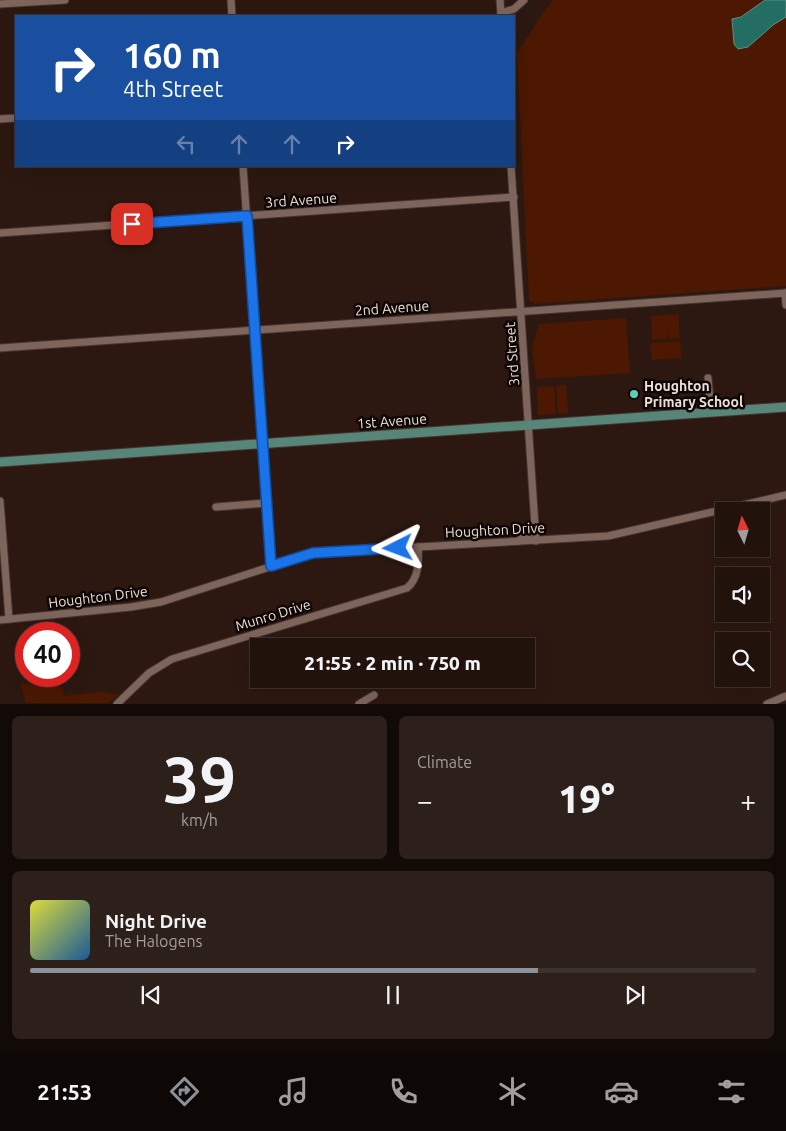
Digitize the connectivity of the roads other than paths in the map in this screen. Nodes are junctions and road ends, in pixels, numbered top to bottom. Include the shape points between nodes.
1 (65, 0) edge
2 (231, 0) edge
3 (500, 0) edge
4 (524, 0) edge
5 (0, 4) edge
6 (232, 15) edge
7 (501, 15) edge
8 (15, 118) edge
9 (0, 119) edge
10 (243, 167) edge
11 (512, 167) edge
12 (514, 198) junction
13 (247, 216) junction
14 (0, 233) edge
15 (786, 293) edge
16 (786, 305) edge
17 (521, 311) junction
18 (254, 330) junction
19 (0, 348) edge
20 (708, 378) dead end
21 (786, 408) edge
22 (711, 412) junction
23 (529, 425) junction
24 (263, 444) junction
25 (0, 462) edge
26 (786, 495) edge
27 (0, 501) edge
28 (267, 503) junction
29 (216, 507) dead end
30 (536, 518) junction
31 (536, 541) junction
32 (516, 542) junction
33 (418, 547) junction
34 (271, 566) junction
35 (9, 619) junction
36 (0, 620) edge
37 (374, 695) dead end
38 (786, 696) edge
39 (117, 704) edge
40 (359, 704) edge
41 (767, 704) edge

1 - 5 street
2 - 6 street
3 - 7 street
4 - 7 street
8 - 9 street
10 - 13 street
11 - 12 street, 3rd Street
12 - 13 street, 3rd Avenue
12 - 17 street, 3rd Street
13 - 14 street, 3rd Avenue
13 - 18 street
15 - 16 street
15 - 17 street, 2nd Avenue
17 - 18 street, 2nd Avenue
17 - 23 street, 3rd Street
18 - 19 street, 2nd Avenue
18 - 24 street
20 - 22 street
21 - 22 main road, 1st Avenue
22 - 23 main road, 1st Avenue
23 - 24 main road, 1st Avenue
23 - 30 street, 3rd Street
24 - 25 main road, 1st Avenue
24 - 28 street
26 - 31 street, Houghton Drive via 623,534
27 - 35 street
28 - 29 street
28 - 34 street
30 - 31 street, 3rd Street
30 - 32 street via 530,533
31 - 32 street, Houghton Drive
32 - 33 street, Houghton Drive
33 - 34 street, Houghton Drive via 313,553
33 - 39 street, Munro Drive via 416,574 407,588 172,659 149,673
34 - 35 street, Houghton Drive via 161,602
35 - 36 street, Houghton Drive
37 - 40 street
38 - 41 street

